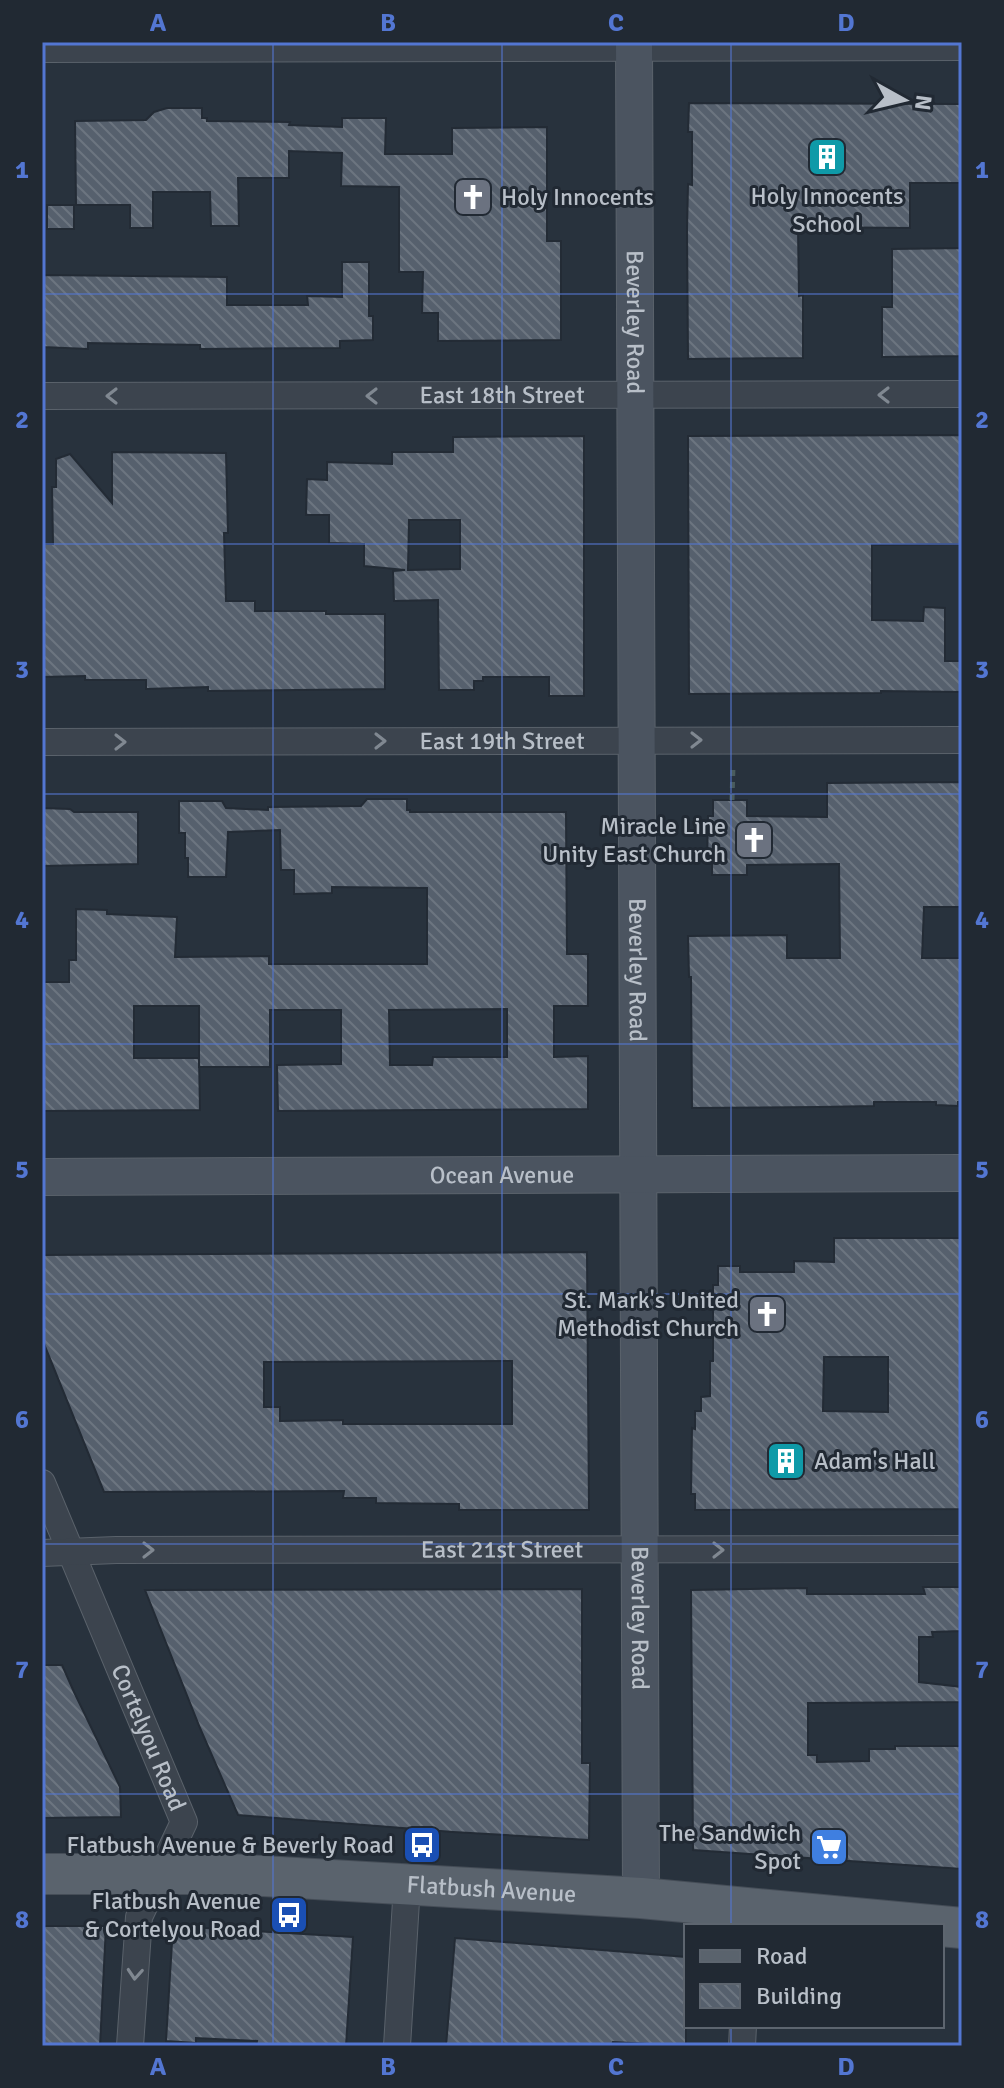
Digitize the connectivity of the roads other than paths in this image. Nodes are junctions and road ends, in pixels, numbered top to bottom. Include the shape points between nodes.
1 (634, 45) edge
2 (962, 47) edge
3 (42, 49) edge
4 (962, 394) edge
5 (636, 395) junction
6 (42, 396) edge
7 (637, 740) junction
8 (962, 740) edge
9 (42, 742) edge
10 (962, 1173) edge
11 (639, 1174) junction
12 (42, 1177) edge
13 (42, 1483) edge
14 (962, 1549) edge
15 (640, 1551) junction
16 (42, 1553) edge
17 (70, 1553) junction
18 (42, 1874) edge
19 (160, 1874) junction
20 (407, 1885) junction
21 (641, 1898) junction
22 (749, 1917) edge
23 (885, 1924) edge
24 (130, 2046) edge
25 (397, 2046) edge

1 - 2 street
1 - 3 street
1 - 5 street, Beverley Road
4 -> 5 street, East 18th Street
5 -> 6 street, East 18th Street
5 - 7 street, Beverley Road
7 -> 8 street, East 19th Street
9 -> 7 street, East 19th Street
7 - 11 street, Beverley Road
10 - 11 street, Ocean Avenue
11 - 12 street, Ocean Avenue
11 - 15 street, Beverley Road
13 - 17 street, Cortelyou Road
15 -> 14 street, East 21st Street
17 -> 15 street, East 21st Street
15 - 21 street, Beverley Road
16 - 17 street, East 21st Street
17 - 19 street, Cortelyou Road via 184,1822
18 - 19 main road, Flatbush Avenue
19 - 20 main road, Flatbush Avenue
19 -> 24 street, Cortelyou Road via 139,1917
20 - 21 main road, Flatbush Avenue
20 - 25 street
21 - 22 main road, Flatbush Avenue
22 - 23 main road, Flatbush Avenue

